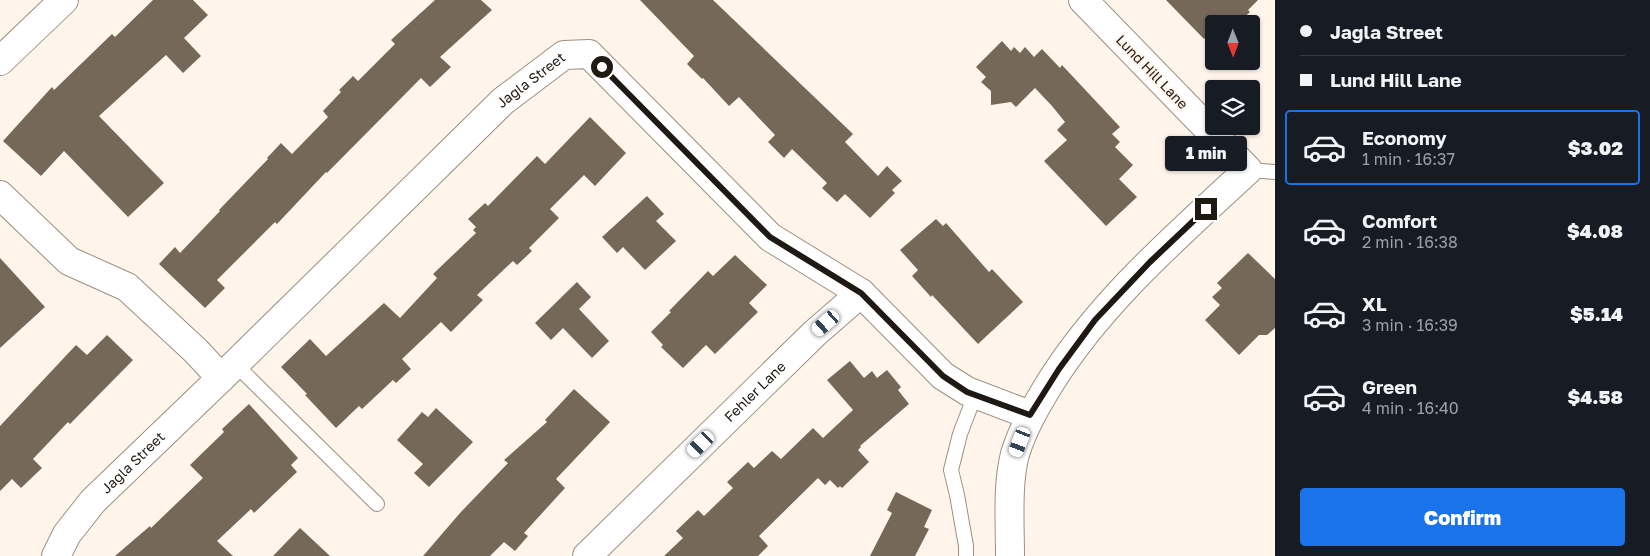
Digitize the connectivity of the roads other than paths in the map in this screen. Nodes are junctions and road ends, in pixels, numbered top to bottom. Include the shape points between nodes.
1 (64, 0) edge
2 (1083, 0) edge
3 (0, 61) edge
4 (1248, 170) junction
5 (1275, 172) edge
6 (0, 195) edge
7 (861, 293) junction
8 (228, 371) junction
9 (975, 395) junction
10 (1030, 415) junction
11 (377, 504) dead end
12 (56, 556) edge
13 (587, 556) edge
14 (966, 556) edge
15 (1010, 556) edge

1 - 3 street
2 - 4 street, Lund Hill Lane
4 - 5 lane
4 - 10 street via 1150,262 1095,320
6 - 8 street via 69,261 127,287 196,351
7 - 8 street, Jagla Street via 770,237 589,54 564,55 503,101
7 - 9 street, Jagla Street via 943,376
7 - 13 street, Fehler Lane via 815,333
8 - 11 lane
8 - 12 street, Jagla Street via 93,501 67,534
9 - 10 street, Jagla Street
9 - 14 lane via 951,470
10 - 15 street via 1015,455 1010,495

